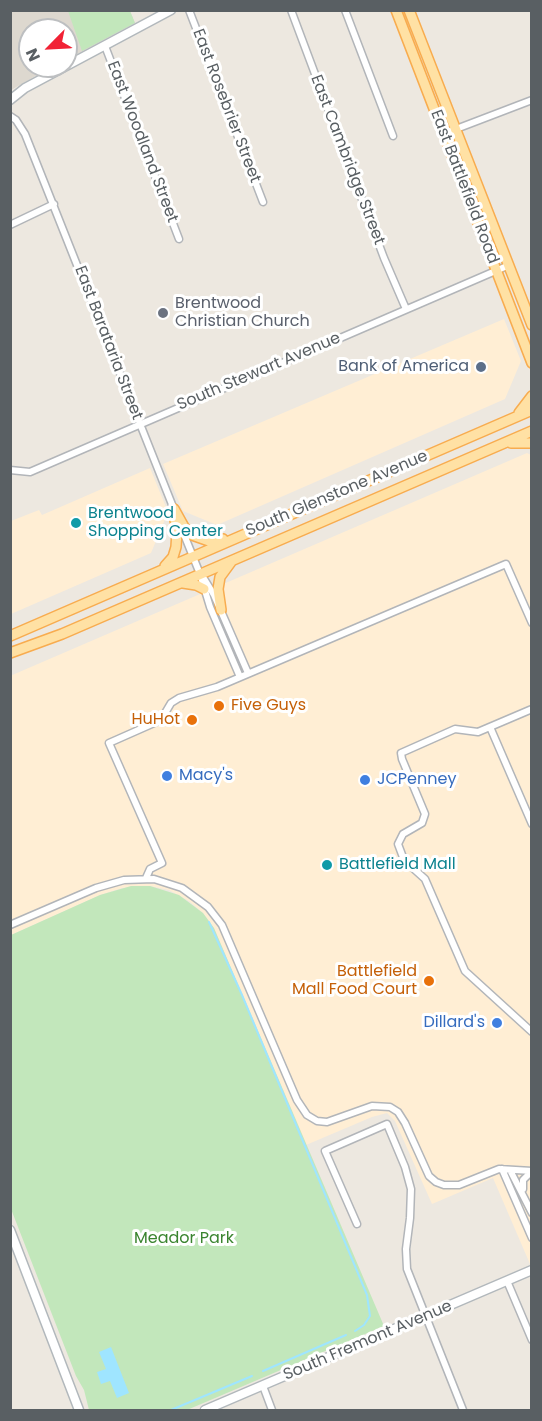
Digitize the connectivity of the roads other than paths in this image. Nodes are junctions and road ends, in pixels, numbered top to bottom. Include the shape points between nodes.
1 (171, 10) edge
2 (189, 10) edge
3 (291, 10) edge
4 (345, 10) edge
5 (396, 10) edge
6 (409, 10) edge
7 (105, 46) junction
8 (10, 100) edge
9 (531, 100) edge
10 (10, 116) edge
11 (454, 130) junction
12 (443, 134) junction
13 (393, 136) dead end
14 (262, 202) dead end
15 (54, 204) junction
16 (10, 225) edge
17 (179, 239) dead end
18 (507, 266) junction
19 (496, 271) junction
20 (406, 309) junction
21 (531, 325) edge
22 (531, 363) edge
23 (531, 396) edge
24 (531, 410) edge
25 (514, 417) junction
26 (139, 423) junction
27 (531, 431) edge
28 (531, 443) edge
29 (500, 445) junction
30 (10, 471) edge
31 (174, 509) junction
32 (244, 534) junction
33 (193, 556) junction
34 (235, 559) junction
35 (159, 571) junction
36 (200, 574) junction
37 (181, 582) junction
38 (204, 589) junction
39 (221, 610) junction
40 (531, 623) edge
41 (10, 636) edge
42 (10, 653) edge
43 (248, 673) junction
44 (240, 676) junction
45 (531, 710) edge
46 (490, 727) junction
47 (531, 824) edge
48 (146, 878) junction
49 (10, 925) edge
50 (531, 1032) edge
51 (502, 1169) junction
52 (510, 1170) junction
53 (531, 1171) edge
54 (524, 1195) junction
55 (531, 1213) edge
56 (357, 1224) dead end
57 (10, 1230) edge
58 (531, 1238) edge
59 (531, 1270) edge
60 (507, 1281) junction
61 (426, 1316) junction
62 (531, 1340) edge
63 (263, 1386) junction
64 (79, 1410) edge
65 (205, 1410) edge
66 (272, 1410) edge
67 (460, 1410) edge

1 - 7 main road
2 - 14 street, East Rosebrier Street
3 - 20 street, East Cambridge Street
4 - 13 street
5 - 12 main road, East Battlefield Road
6 - 11 main road, East Battlefield Road
7 - 8 main road via 25,88
7 - 17 street, East Woodland Street
9 - 11 street
10 - 15 street, East Barataria Street via 26,134
11 - 12 street
11 - 18 main road, East Battlefield Road
12 - 19 main road, East Battlefield Road
15 - 16 street
15 - 26 street, East Barataria Street
18 - 19 street, South Stewart Avenue
18 - 21 main road, East Battlefield Road
19 - 20 street, South Stewart Avenue
19 - 22 main road, East Battlefield Road
20 - 26 street, South Stewart Avenue
23 - 25 main road
24 - 25 main road, South Glenstone Avenue
25 - 32 main road, South Glenstone Avenue
26 - 30 street, South Stewart Avenue via 30,472
26 - 31 street, East Barataria Street
27 - 29 main road, South Glenstone Avenue
28 - 29 main road
29 - 34 main road, South Glenstone Avenue
31 - 32 main road via 188,532 203,540
31 - 33 street, East Barataria Street
31 - 35 main road via 176,547 170,561
32 - 33 main road, South Glenstone Avenue
33 - 35 main road, South Glenstone Avenue
33 - 36 street, East Barataria Street
34 - 36 main road, South Glenstone Avenue
34 - 39 main road via 220,577
35 - 41 main road, South Glenstone Avenue
36 - 37 main road, South Glenstone Avenue
36 - 38 street
36 - 39 street
37 - 38 main road
37 - 42 main road, South Glenstone Avenue
38 - 44 street
39 - 43 street
40 - 43 street via 506,564
43 - 44 street
44 - 48 street via 179,698 171,703 161,720 109,744 162,863 150,869
45 - 46 street
46 - 47 street
46 - 50 street via 474,732 455,729 401,753 425,814 422,823 403,834 398,844 404,860 425,879 465,971
48 - 49 street via 106,885
48 - 51 street via 189,891 218,919 299,1106 307,1115 327,1122 372,1106 390,1107 405,1123 429,1176 444,1185 459,1185
51 - 52 street
51 - 58 street
52 - 53 street
52 - 54 street
53 - 54 street via 523,1180
54 - 55 street
56 - 61 street via 325,1151 387,1124 410,1180 406,1259
57 - 64 main road
59 - 60 main road, South Fremont Avenue
60 - 61 main road, South Fremont Avenue
60 - 62 street
61 - 63 main road, South Fremont Avenue
61 - 67 street
63 - 65 main road, South Fremont Avenue
63 - 66 street

